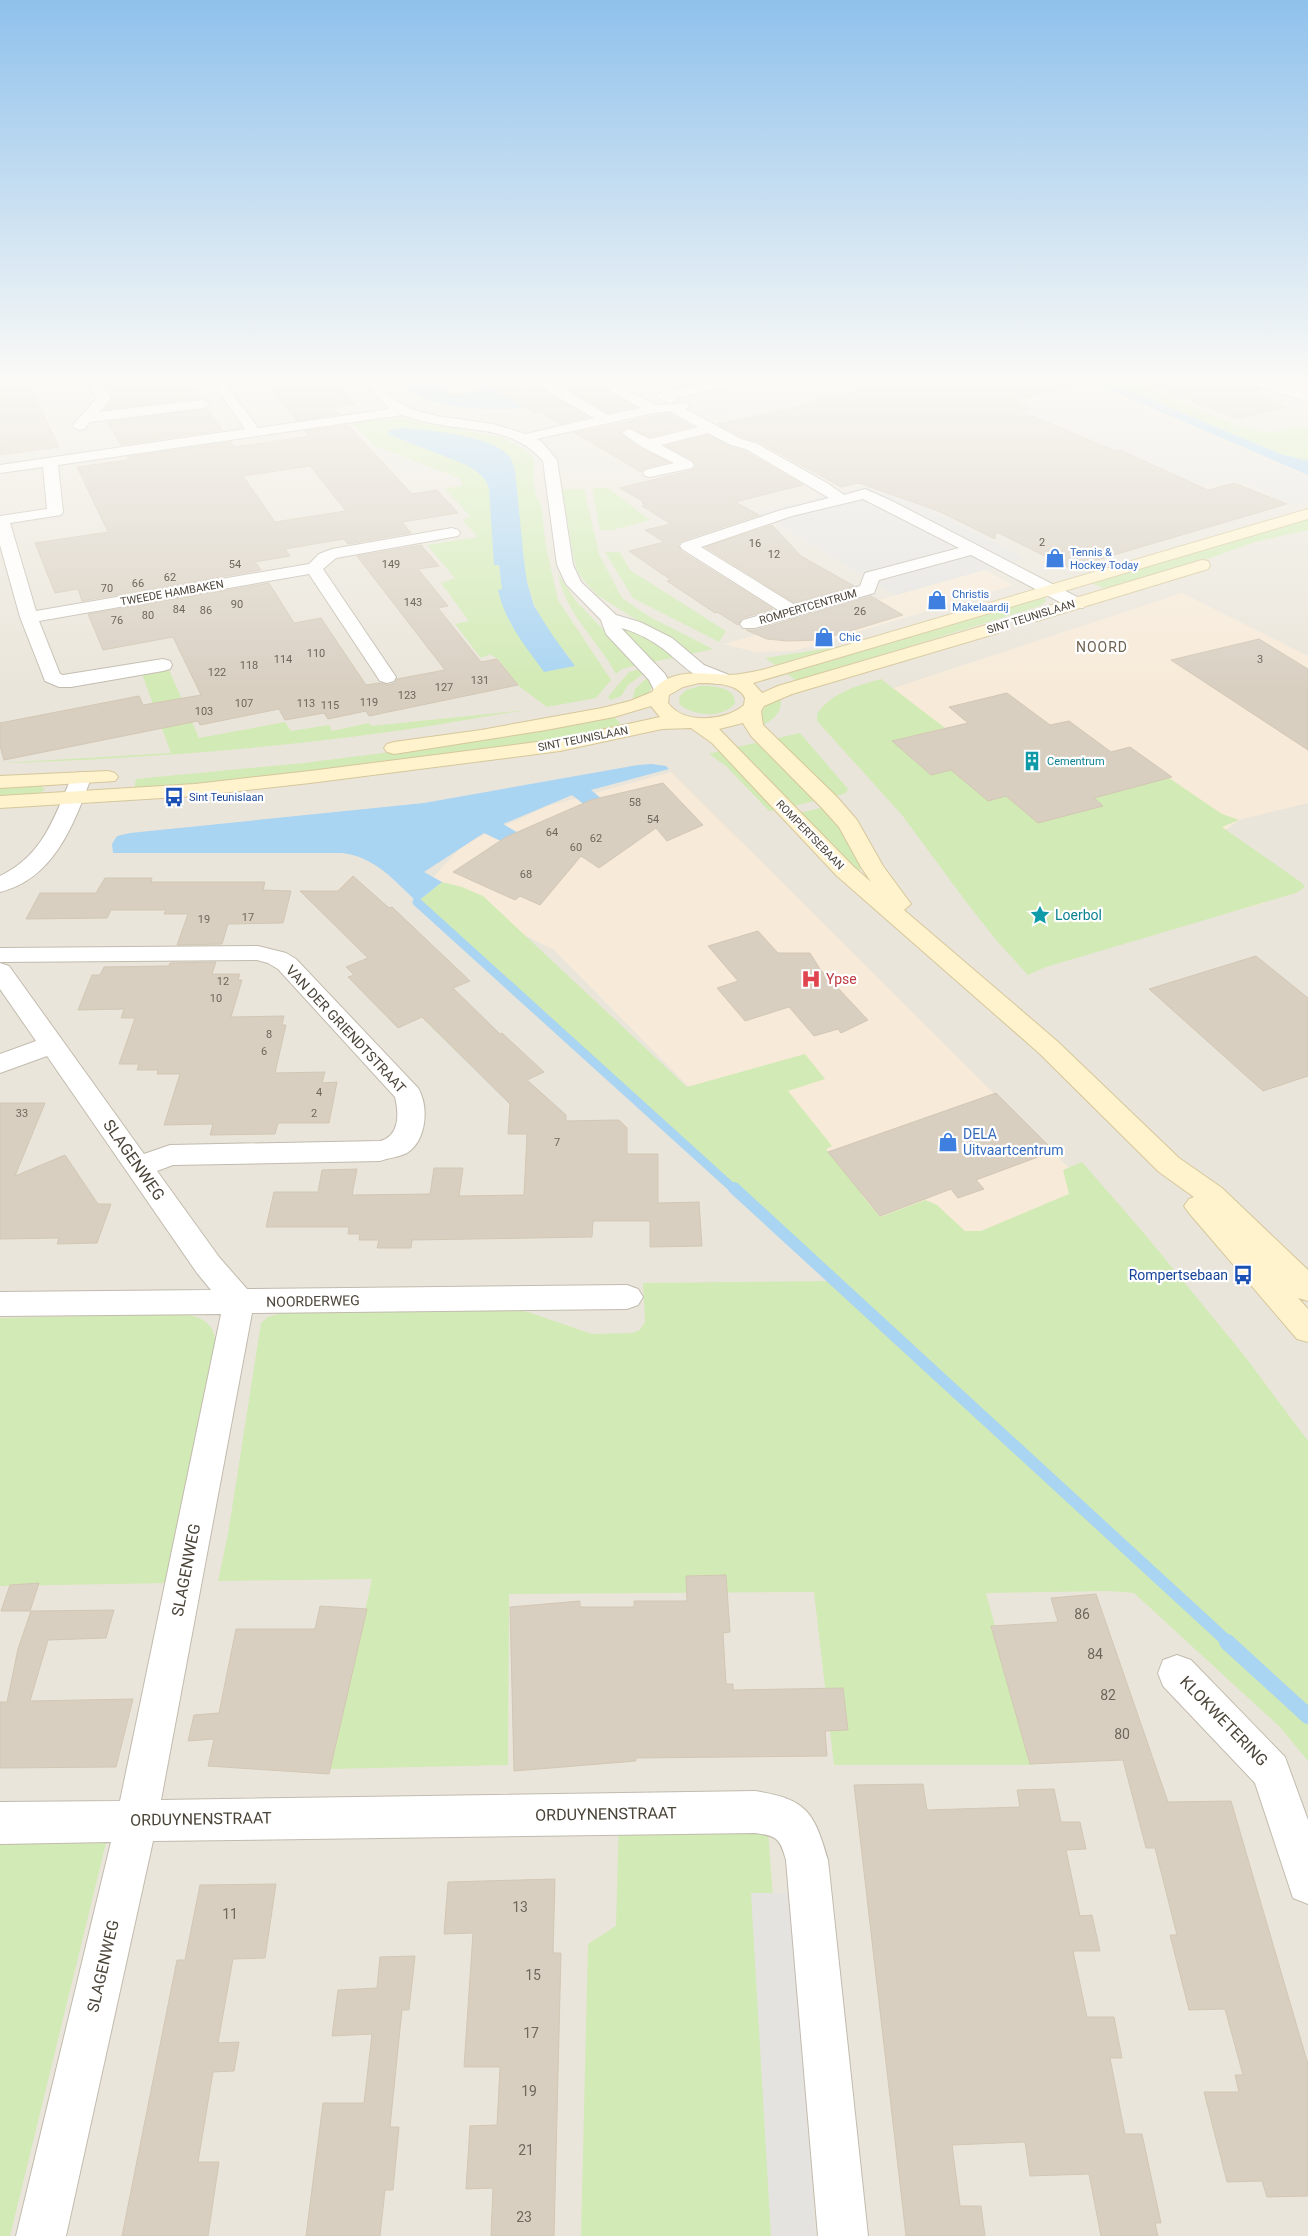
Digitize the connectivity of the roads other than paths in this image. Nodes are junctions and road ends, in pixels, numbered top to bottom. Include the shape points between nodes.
1 (52, 480) edge
2 (552, 480) edge
3 (812, 480) edge
4 (841, 500) junction
5 (1308, 514) edge
6 (0, 520) edge
7 (452, 533) dead end
8 (1292, 536) dead end
9 (974, 549) junction
10 (314, 568) junction
11 (1053, 591) junction
12 (1077, 604) junction
13 (785, 608) junction
14 (30, 617) junction
15 (610, 619) junction
16 (749, 624) dead end
17 (163, 665) dead end
18 (387, 677) dead end
19 (725, 679) junction
20 (661, 693) junction
21 (753, 707) junction
22 (691, 722) junction
23 (229, 767) dead end
24 (162, 773) dead end
25 (0, 782) edge
26 (77, 788) junction
27 (0, 802) edge
28 (0, 885) edge
29 (930, 946) junction
30 (0, 955) edge
31 (0, 971) edge
32 (52, 1045) junction
33 (0, 1064) edge
34 (1169, 1165) junction
35 (139, 1167) junction
36 (1308, 1289) edge
37 (627, 1297) dead end
38 (239, 1302) junction
39 (0, 1304) edge
40 (1308, 1330) edge
41 (1177, 1673) dead end
42 (137, 1820) junction
43 (0, 1823) edge
44 (1308, 1884) edge
45 (41, 2236) edge
46 (843, 2236) edge

1 - 6 street via 55,512
2 - 15 street via 566,570 574,584
3 - 4 street
4 - 9 street, ROMPERTCENTRUM via 865,494
4 - 13 street, ROMPERTCENTRUM via 788,513 688,546
5 - 11 street, SINT TEUNISLAAN
6 - 14 street
7 - 10 street, TWEEDE HAMBAKEN via 332,554
8 - 12 street, SINT TEUNISLAAN
9 - 11 street, ROMPERTCENTRUM
9 - 13 street, ROMPERTCENTRUM via 871,577 868,590
10 - 14 street, TWEEDE HAMBAKEN
10 - 18 street
11 - 12 street, ROMPERTCENTRUM
11 - 19 street, SINT TEUNISLAAN via 772,673 742,680
12 - 21 street, SINT TEUNISLAAN via 784,690
13 - 16 street, ROMPERTCENTRUM
14 - 17 street via 52,678 59,681
15 - 19 street via 634,626 666,642 697,669
15 - 20 street via 612,630 658,678
19 - 20 street, SINT TEUNISLAAN via 688,679 669,686
19 - 21 street, ROMPERTSEBAAN via 749,690 754,696
20 - 22 street via 659,703 664,711
20 - 23 street, SINT TEUNISLAAN via 627,708 476,736
21 - 22 street, SINT TEUNISLAAN via 741,717 727,722
21 - 29 street, ROMPERTSEBAAN via 753,725 758,732 849,825 872,867
22 - 26 street, SINT TEUNISLAAN via 662,723 560,745 436,762 195,790
22 - 29 street, ROMPERTSEBAAN via 703,726 719,739 845,871
24 - 26 street, SINT TEUNISLAAN
25 - 26 street, SINT TEUNISLAAN
26 - 27 street, SINT TEUNISLAAN
26 - 28 street via 46,851 20,876
29 - 34 street, ROMPERTSEBAAN via 1048,1047
30 - 35 street, VAN DER GRIENDTSTRAAT via 258,953 277,958 287,964 408,1094 412,1107 408,1134 398,1145 380,1151 170,1155
31 - 32 street, SLAGENWEG
32 - 33 street
32 - 35 street, SLAGENWEG
34 - 36 street, ROMPERTSEBAAN via 1212,1195
34 - 40 street, ROMPERTSEBAAN via 1193,1199
35 - 38 street, SLAGENWEG via 208,1265
37 - 38 street, NOORDERWEG
38 - 39 street, NOORDERWEG
38 - 42 street, SLAGENWEG
41 - 44 street, KLOKWETERING via 1271,1771
42 - 43 street, ORDUYNENSTRAAT
42 - 45 street, SLAGENWEG
42 - 46 street, ORDUYNENSTRAAT via 755,1812 775,1814 790,1821 801,1838 807,1860

